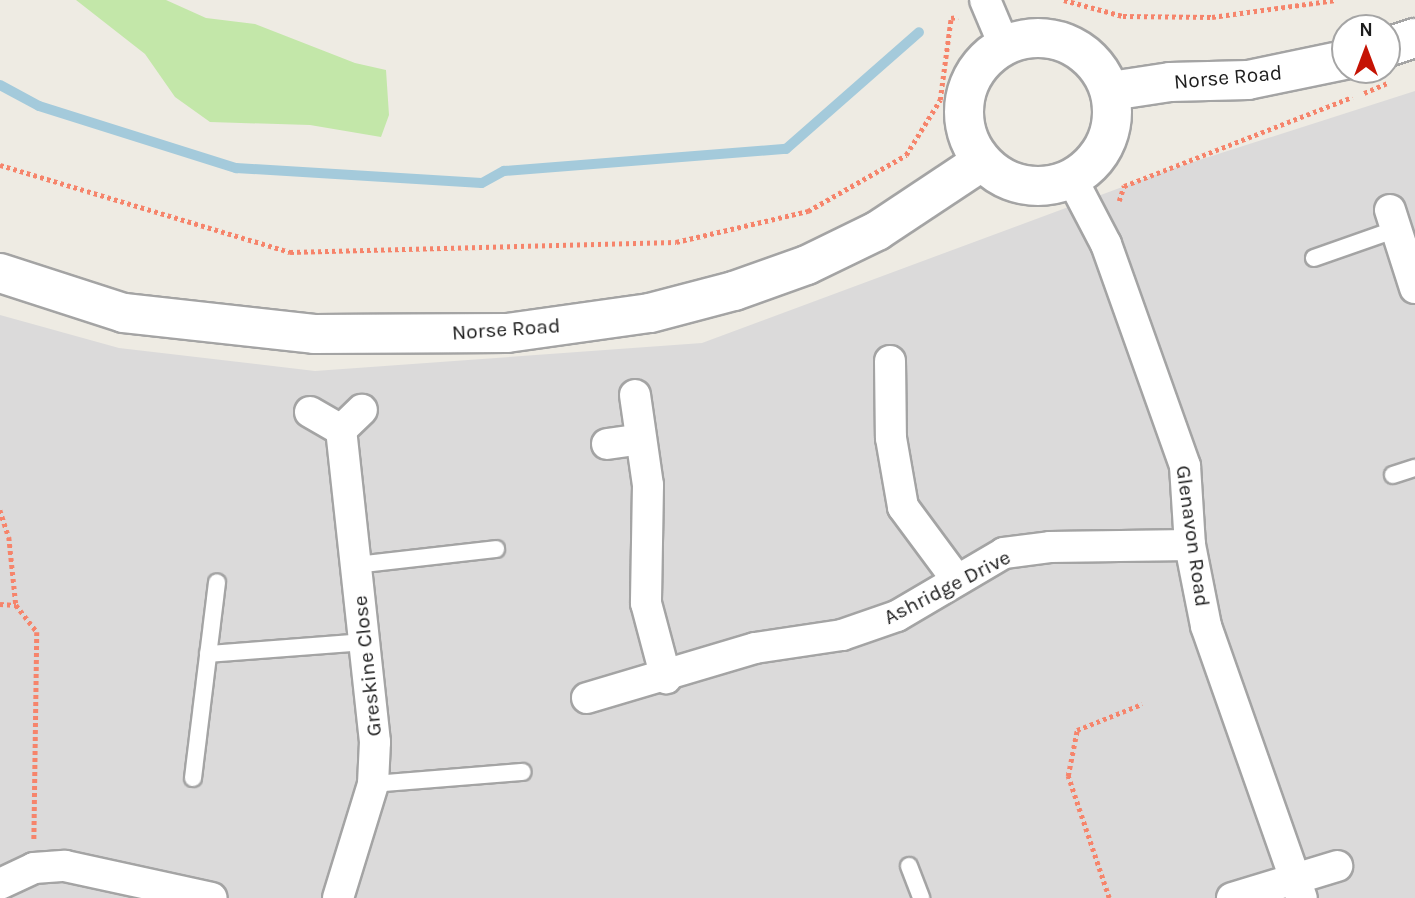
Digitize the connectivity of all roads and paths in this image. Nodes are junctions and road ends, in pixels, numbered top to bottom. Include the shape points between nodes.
1 (985, 0) edge
2 (1064, 0) edge
3 (1336, 0) edge
4 (951, 19) dead end
5 (1415, 38) edge
6 (1004, 45) junction
7 (1401, 55) edge
8 (1331, 63) edge
9 (1347, 84) edge
10 (1111, 91) junction
11 (981, 162) junction
12 (0, 164) edge
13 (1072, 179) junction
14 (1394, 219) joint
15 (1106, 244) junction
16 (1314, 258) dead end
17 (0, 273) edge
18 (1413, 274) edge
19 (890, 361) dead end
20 (635, 395) dead end
21 (310, 412) dead end
22 (641, 439) junction
23 (607, 444) dead end
24 (1415, 468) edge
25 (1393, 475) dead end
26 (0, 510) edge
27 (1190, 545) junction
28 (496, 549) dead end
29 (356, 565) junction
30 (957, 580) junction
31 (217, 582) dead end
32 (0, 604) edge
33 (16, 605) junction
34 (364, 642) junction
35 (208, 654) junction
36 (666, 678) junction
37 (587, 698) dead end
38 (1142, 704) dead end
39 (523, 772) dead end
40 (193, 778) dead end
41 (373, 784) junction
42 (909, 866) dead end
43 (1337, 866) dead end
44 (34, 868) junction
45 (0, 884) edge
46 (1299, 888) edge
47 (212, 898) edge
48 (338, 898) edge
49 (921, 898) edge
50 (1109, 898) edge
51 (1232, 898) edge

1 - 6 street
2 - 3 path via 1123,16 1212,17
4 - 12 path via 940,100 906,155 808,211 676,242 290,252
5 - 7 street
6 - 10 street via 1039,37 1078,48 1099,67
6 - 11 street via 983,61 967,87 965,131
8 - 10 street, Norse Road via 1248,80 1170,82
9 - 15 path via 1124,186
10 - 13 street via 1113,123 1098,158
11 - 13 street via 1010,181 1042,187
11 - 17 street, Norse Road via 877,231 807,265 734,291 650,313 507,333 314,334 124,313
13 - 15 street, Glenavon Road
14 - 16 lane
14 - 18 street
15 - 27 street, Glenavon Road via 1185,466
19 - 30 street via 891,438 903,507
20 - 22 street
21 - 29 street, Greskine Close via 351,420
22 - 23 street
22 - 36 street via 648,485 646,603
24 - 25 lane
26 - 33 path via 9,537
27 - 30 street, Ashridge Drive via 1050,547 1004,553
27 - 46 street, Glenavon Road via 1206,626
28 - 29 lane
29 - 34 street, Greskine Close
30 - 36 street, Ashridge Drive via 897,616 842,635 755,648
31 - 35 lane
32 - 33 path
33 - 44 path via 37,632
34 - 35 lane
34 - 41 street, Greskine Close via 375,742
35 - 40 lane
36 - 37 street, Ashridge Drive
38 - 50 path via 1077,730 1068,776
39 - 41 lane
41 - 48 street, Greskine Close
42 - 49 lane
43 - 46 street
44 - 45 street
44 - 47 street via 65,866 114,874
46 - 51 street

